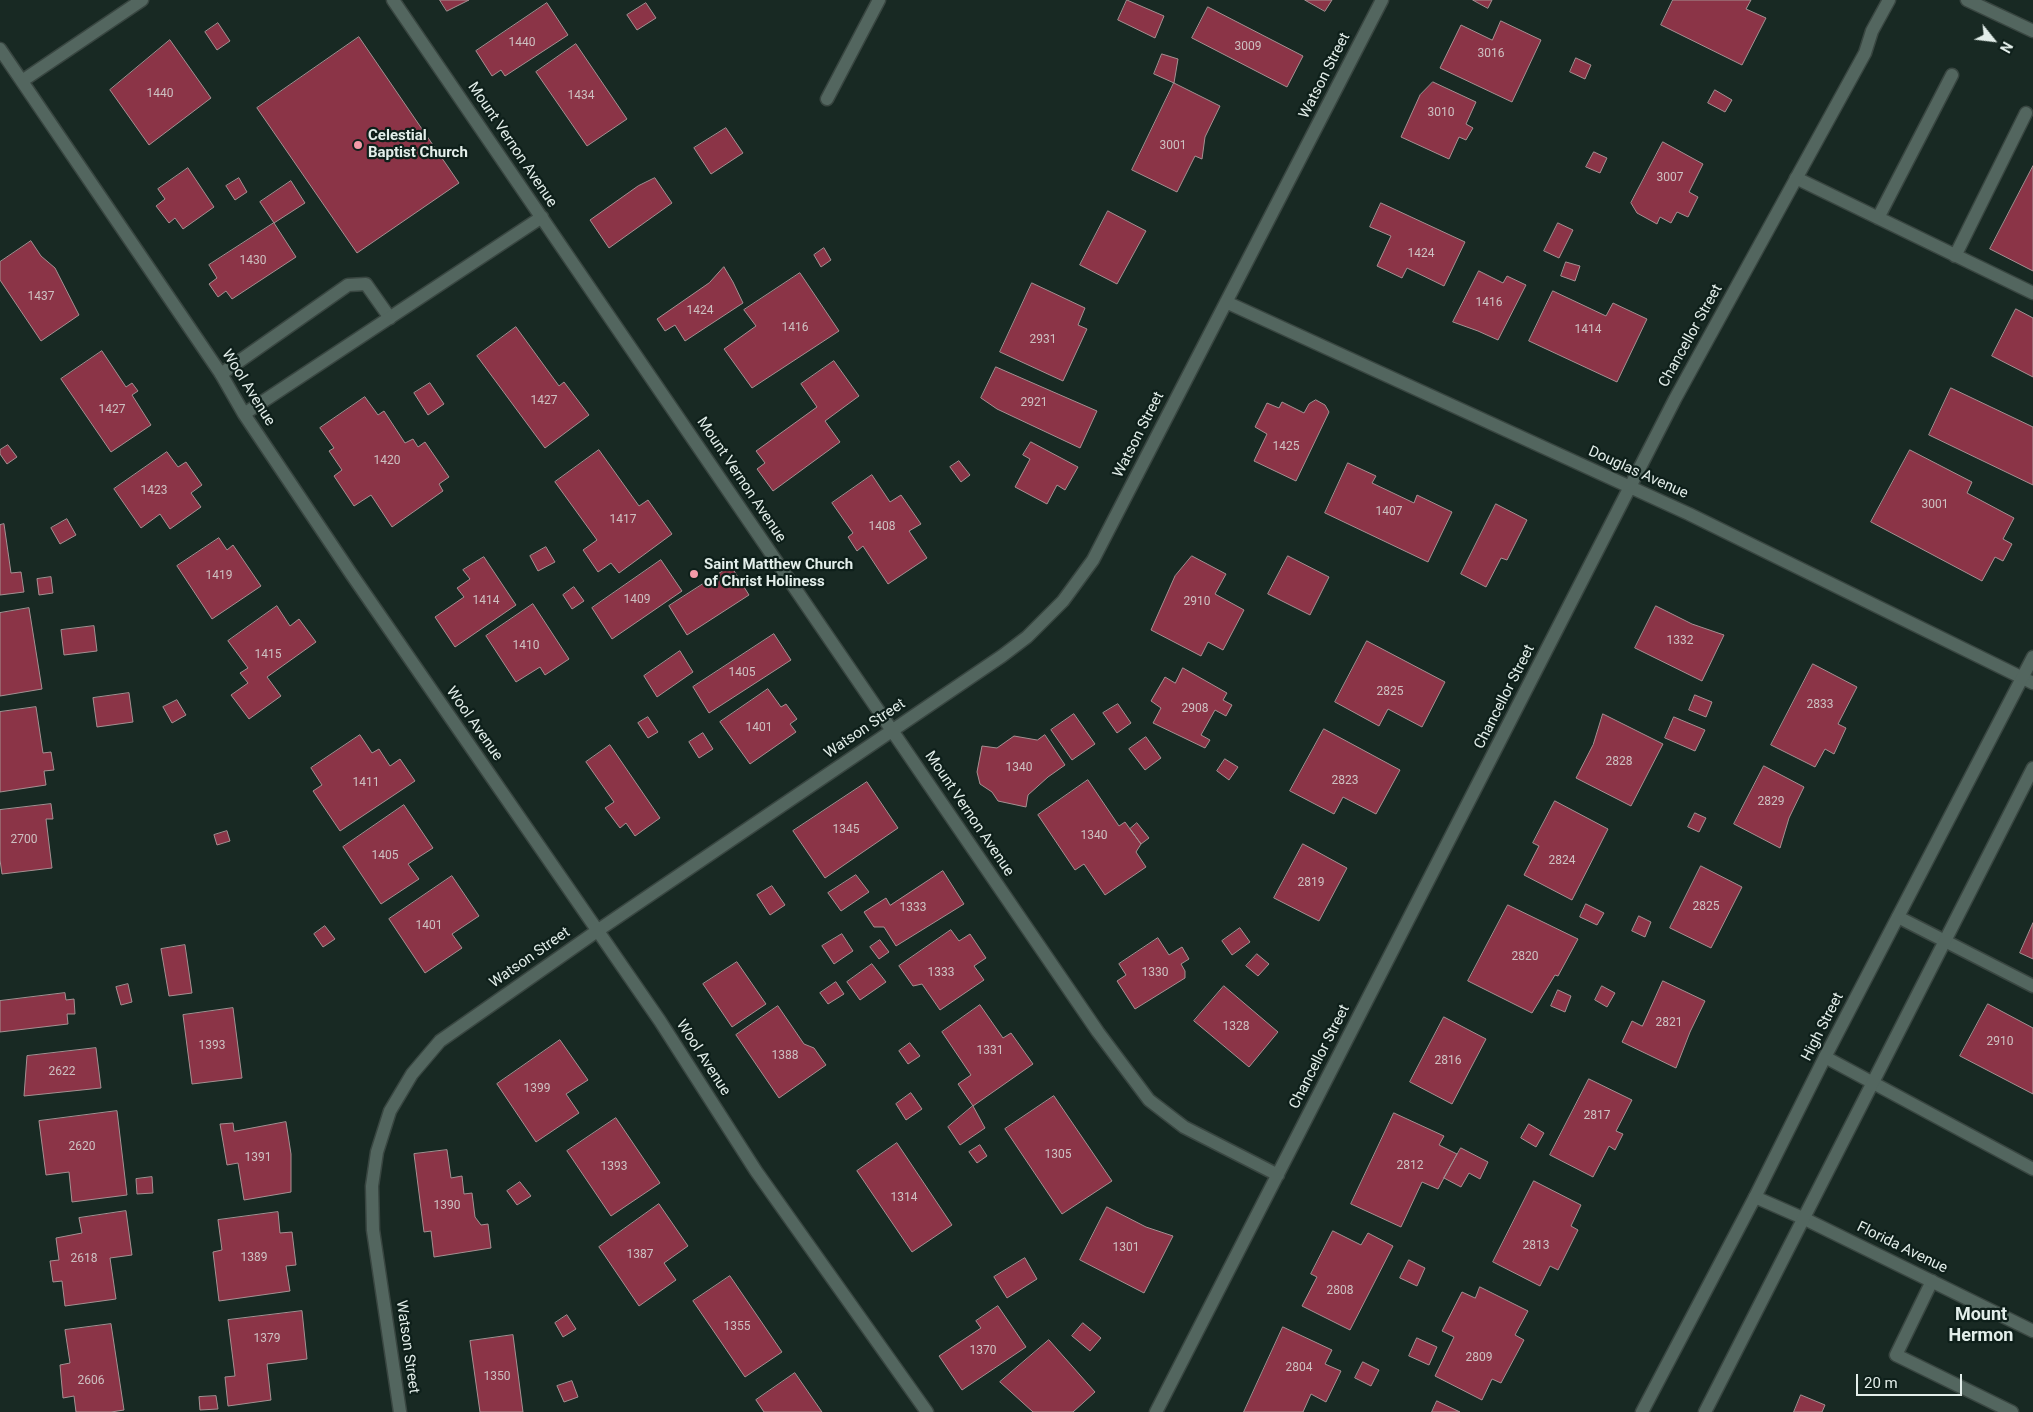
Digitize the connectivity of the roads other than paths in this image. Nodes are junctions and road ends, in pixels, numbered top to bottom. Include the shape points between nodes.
1 (142, 0) edge
2 (394, 0) edge
3 (879, 0) edge
4 (1382, 0) edge
5 (1889, 0) edge
6 (1967, 0) edge
7 (2033, 31) edge
8 (0, 49) edge
9 (1952, 75) dead end
10 (22, 81) junction
11 (827, 100) dead end
12 (2026, 113) dead end
13 (1796, 178) junction
14 (542, 217) junction
15 (1878, 218) junction
16 (1956, 256) junction
17 (2033, 293) edge
18 (1226, 302) junction
19 (390, 318) junction
20 (221, 374) junction
21 (244, 414) junction
22 (1630, 487) junction
23 (2033, 657) edge
24 (2028, 680) edge
25 (892, 731) junction
26 (2033, 768) edge
27 (1898, 917) junction
28 (598, 931) junction
29 (1946, 941) junction
30 (2033, 986) edge
31 (1824, 1058) junction
32 (1874, 1083) junction
33 (2033, 1169) edge
34 (1278, 1175) junction
35 (1755, 1197) junction
36 (1805, 1219) junction
37 (1932, 1281) junction
38 (2033, 1331) edge
39 (400, 1412) edge
40 (927, 1412) edge
41 (1156, 1412) edge
42 (1642, 1412) edge
43 (1705, 1412) edge
44 (2012, 1412) edge

1 - 10 street
2 - 14 street, Mount Vernon Avenue
3 - 11 street
4 - 18 street, Watson Street
5 - 13 street, Chancellor Street via 1865,52
6 - 7 street
8 - 10 street, Wool Avenue
9 - 15 street
10 - 20 street, Wool Avenue
12 - 16 street
13 - 15 street
13 - 22 street, Chancellor Street
14 - 19 street
14 - 25 street, Mount Vernon Avenue
15 - 16 street
16 - 17 street
18 - 22 street, Douglas Avenue
18 - 25 street, Watson Street via 1093,560 1063,601 1027,637
19 - 20 street via 366,284 348,285
19 - 21 street
20 - 21 street, Wool Avenue
21 - 28 street, Wool Avenue
22 - 24 street, Douglas Avenue
22 - 34 street, Chancellor Street
23 - 24 street, High Street
24 - 27 street, High Street
25 - 28 street, Watson Street
25 - 34 street, Mount Vernon Avenue via 1098,1032 1150,1100 1184,1126
26 - 29 street
27 - 29 street
27 - 31 street, High Street
28 - 39 street, Watson Street via 440,1041 412,1074 390,1111 377,1152 372,1186 373,1230
28 - 40 street, Wool Avenue via 756,1171
29 - 30 street
29 - 32 street
31 - 32 street
31 - 35 street, High Street
32 - 33 street
32 - 36 street
34 - 41 street, Chancellor Street
35 - 36 street, Florida Avenue
35 - 42 street, High Street
36 - 37 street, Florida Avenue
36 - 43 street
37 - 38 street, Florida Avenue
37 - 44 street via 1896,1355

